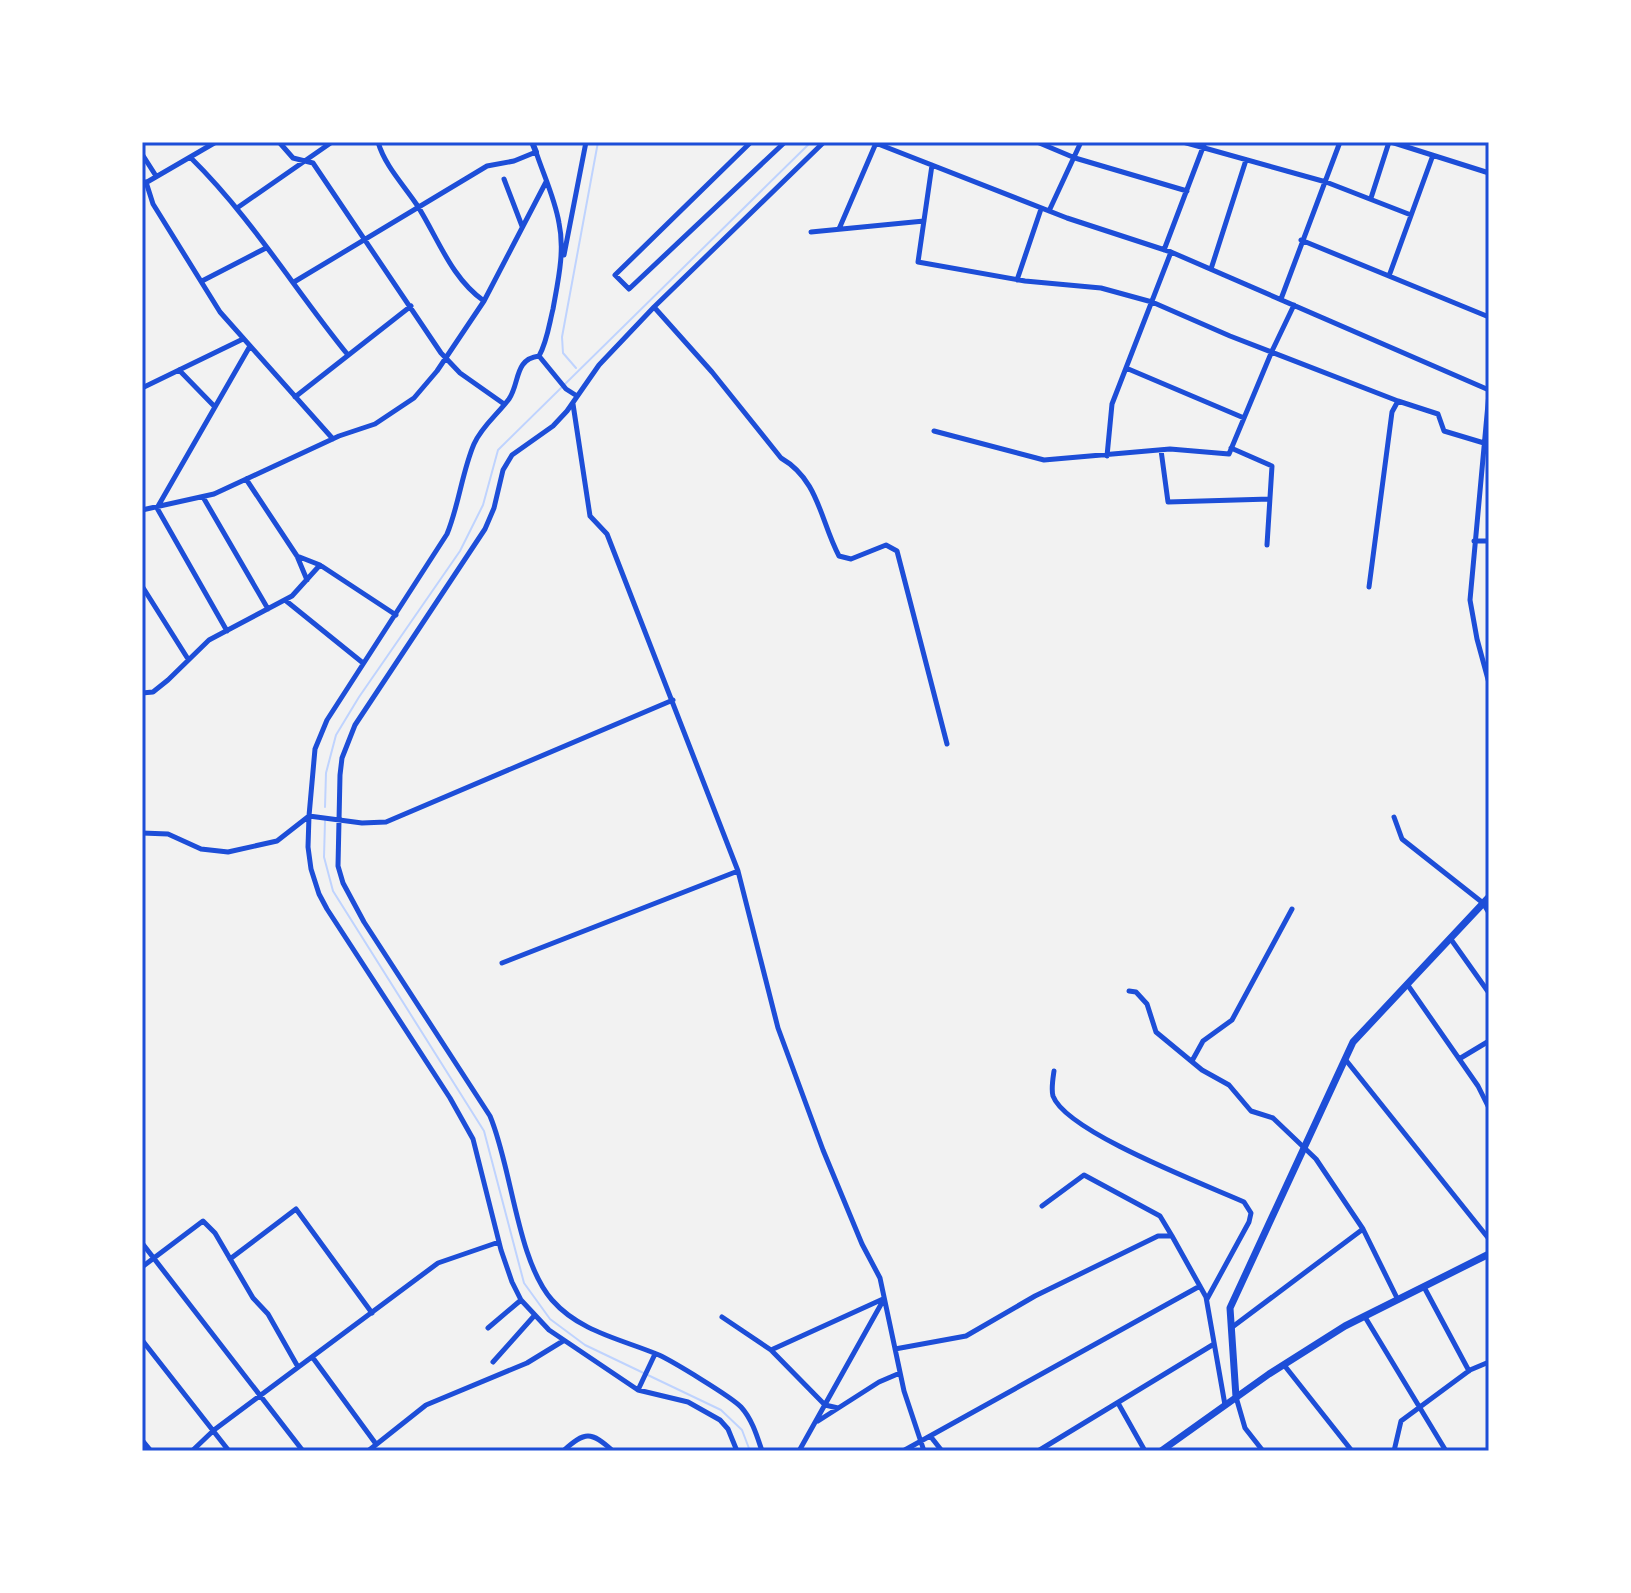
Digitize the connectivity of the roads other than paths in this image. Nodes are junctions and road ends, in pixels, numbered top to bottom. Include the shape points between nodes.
1 (216, 142) edge
2 (279, 142) edge
3 (332, 142) edge
4 (378, 142) edge
5 (532, 142) edge
6 (586, 142) edge
7 (751, 142) edge
8 (785, 142) edge
9 (824, 142) edge
10 (1037, 142) edge
11 (1081, 142) edge
12 (1183, 142) edge
13 (1340, 142) edge
14 (1390, 142) edge
15 (874, 143) edge
16 (1204, 145) edge
17 (536, 152) junction
18 (142, 154) edge
19 (1433, 155) junction
20 (191, 158) junction
21 (1075, 158) junction
22 (1246, 160) junction
23 (304, 161) junction
24 (932, 165) junction
25 (1489, 173) edge
26 (156, 176) junction
27 (504, 179) dead end
28 (546, 182) junction
29 (1326, 182) junction
30 (144, 184) edge
31 (1187, 191) junction
32 (1371, 198) junction
33 (418, 206) junction
34 (237, 208) junction
35 (1041, 208) junction
36 (1049, 211) junction
37 (1411, 215) junction
38 (924, 221) junction
39 (523, 227) junction
40 (839, 229) junction
41 (811, 232) dead end
42 (365, 238) junction
43 (1301, 240) junction
44 (266, 248) junction
45 (1168, 251) junction
46 (1211, 269) junction
47 (560, 275) junction
48 (1389, 276) junction
49 (1017, 280) junction
50 (202, 281) junction
51 (294, 282) junction
52 (1281, 299) junction
53 (484, 301) junction
54 (1152, 302) junction
55 (1294, 305) junction
56 (411, 306) junction
57 (654, 307) junction
58 (1489, 317) edge
59 (243, 339) junction
60 (250, 346) junction
61 (1272, 351) junction
62 (348, 355) junction
63 (539, 356) junction
64 (446, 358) junction
65 (1126, 368) junction
66 (179, 370) junction
67 (142, 388) edge
68 (1489, 391) edge
69 (295, 397) junction
70 (575, 399) junction
71 (1398, 401) junction
72 (504, 404) junction
73 (215, 407) junction
74 (1244, 418) junction
75 (934, 431) dead end
76 (333, 439) junction
77 (1484, 443) junction
78 (1161, 450) junction
79 (1230, 451) junction
80 (1107, 456) junction
81 (246, 479) junction
82 (203, 497) junction
83 (1270, 499) junction
84 (157, 508) junction
85 (142, 510) edge
86 (1474, 541) junction
87 (1489, 541) edge
88 (1267, 545) dead end
89 (297, 556) junction
90 (320, 565) junction
91 (307, 580) junction
92 (142, 586) edge
93 (1369, 587) dead end
94 (285, 600) junction
95 (268, 609) junction
96 (396, 615) junction
97 (227, 631) junction
98 (188, 659) junction
99 (363, 663) junction
100 (1489, 683) edge
101 (142, 693) edge
102 (673, 700) junction
103 (947, 744) dead end
104 (309, 816) junction
105 (1394, 817) dead end
106 (340, 820) junction
107 (142, 833) edge
108 (738, 871) junction
109 (1486, 900) edge
110 (1292, 909) dead end
111 (1489, 913) edge
112 (1450, 938) junction
113 (502, 963) dead end
114 (1407, 984) junction
115 (1129, 991) dead end
116 (1489, 993) edge
117 (1489, 1041) edge
118 (1345, 1059) junction
119 (1459, 1059) junction
120 (1192, 1061) junction
121 (1054, 1071) dead end
122 (1489, 1108) edge
123 (1305, 1146) junction
124 (1042, 1206) dead end
125 (1363, 1229) junction
126 (1172, 1236) junction
127 (1489, 1239) edge
128 (499, 1242) junction
129 (142, 1243) edge
130 (1489, 1254) edge
131 (154, 1258) junction
132 (230, 1259) junction
133 (142, 1267) edge
134 (1200, 1286) junction
135 (1424, 1287) junction
136 (884, 1299) junction
137 (1207, 1299) junction
138 (521, 1300) junction
139 (1398, 1300) junction
140 (372, 1313) junction
141 (534, 1316) junction
142 (722, 1317) dead end
143 (1365, 1317) junction
144 (488, 1328) dead end
145 (1231, 1328) junction
146 (142, 1340) edge
147 (563, 1341) junction
148 (1214, 1344) junction
149 (895, 1349) junction
150 (771, 1350) junction
151 (655, 1354) junction
152 (313, 1357) junction
153 (493, 1362) dead end
154 (1489, 1362) edge
155 (1284, 1365) junction
156 (298, 1367) junction
157 (1469, 1371) junction
158 (900, 1373) junction
159 (638, 1390) junction
160 (261, 1394) junction
161 (1236, 1397) junction
162 (1118, 1403) junction
163 (825, 1405) junction
164 (1225, 1405) junction
165 (1419, 1406) junction
166 (838, 1408) junction
167 (815, 1423) junction
168 (214, 1430) junction
169 (931, 1437) junction
170 (142, 1440) edge
171 (921, 1442) junction
172 (376, 1444) junction
173 (151, 1451) edge
174 (192, 1451) edge
175 (229, 1451) edge
176 (303, 1451) edge
177 (368, 1451) edge
178 (563, 1451) edge
179 (613, 1451) edge
180 (737, 1451) edge
181 (762, 1451) edge
182 (799, 1451) edge
183 (903, 1451) edge
184 (924, 1451) edge
185 (942, 1451) edge
186 (1038, 1451) edge
187 (1145, 1451) edge
188 (1161, 1451) edge
189 (1263, 1451) edge
190 (1352, 1451) edge
191 (1394, 1451) edge
192 (1446, 1451) edge

1 - 20 street
2 - 23 street via 293,158
3 - 23 street
4 - 33 street
5 - 17 street
6 - 47 street
7 - 8 street via 615,275 629,289
9 - 57 street
10 - 21 street
11 - 21 street
12 - 16 street
13 - 29 street
14 - 19 street
14 - 32 street
15 - 24 street
15 - 40 street
16 - 22 street
16 - 31 street
17 - 28 street
17 - 33 street via 487,166
18 - 26 street
19 - 25 street
19 - 37 street
20 - 26 street
20 - 34 street
21 - 31 street
21 - 36 street
22 - 29 street
22 - 46 street
23 - 34 street
23 - 42 street via 313,163
24 - 35 street
24 - 38 street
26 - 30 street
27 - 39 street
28 - 39 street
28 - 47 street via 560,225
29 - 32 street
29 - 43 street
30 - 50 street
31 - 45 street
32 - 37 street
33 - 42 street
33 - 53 street via 454,270
34 - 44 street
35 - 36 street
35 - 49 street
36 - 45 street
37 - 48 street
38 - 40 street
38 - 49 street via 918,262
39 - 53 street
40 - 41 street
42 - 51 street
42 - 56 street
43 - 48 street
43 - 52 street
44 - 50 street
44 - 51 street
45 - 46 street
45 - 54 street
46 - 52 street
47 - 63 street
48 - 58 street
49 - 54 street via 1101,288
50 - 59 street
51 - 62 street
52 - 55 street
53 - 64 street
54 - 61 street
54 - 65 street
55 - 61 street
55 - 68 street
56 - 62 street
56 - 64 street
57 - 70 street
57 - 103 street via 781,458 809,482 839,556 851,559 886,545 897,551
59 - 60 street
59 - 66 street
60 - 69 street
60 - 73 street
61 - 71 street
61 - 74 street
62 - 69 street
63 - 70 street
63 - 72 street via 525,361
64 - 72 street
64 - 76 street via 414,398 375,424
65 - 74 street
65 - 80 street via 1112,404
66 - 67 street
66 - 73 street
68 - 77 street
69 - 76 street
70 - 102 street via 590,516 607,534
70 - 106 street via 553,426 512,455 485,529 355,725 342,758
71 - 77 street via 1438,414 1444,431
71 - 93 street via 1392,412
72 - 96 street via 475,442 447,534
73 - 84 street
74 - 79 street
75 - 80 street via 1044,460
76 - 81 street
77 - 86 street
78 - 79 street
78 - 80 street
78 - 83 street via 1168,502
79 - 83 street via 1272,466
81 - 82 street
81 - 89 street
82 - 84 street
82 - 95 street
83 - 88 street
84 - 85 street
84 - 97 street
86 - 87 street
86 - 100 street via 1470,600
89 - 90 street
89 - 91 street
90 - 91 street
90 - 96 street
91 - 94 street
92 - 98 street
94 - 95 street
94 - 99 street
95 - 97 street
96 - 99 street
97 - 98 street
98 - 101 street via 153,692
99 - 104 street via 315,749
102 - 106 street via 386,822
102 - 108 street
104 - 106 street
104 - 107 street via 277,841 228,852 201,849 168,834
104 - 128 street via 308,847 319,894 466,1124 480,1157
105 - 109 street via 1402,839
106 - 151 street via 338,866 343,883 490,1116 542,1285 583,1326
108 - 113 street
108 - 136 street via 778,1028
109 - 111 street
109 - 112 main road
110 - 120 street via 1232,1020 1203,1041
112 - 114 main road
112 - 116 street
114 - 118 main road via 1353,1042
114 - 119 street
115 - 120 street via 1147,1004 1156,1032
117 - 119 street
118 - 123 main road
118 - 127 street
119 - 122 street
120 - 123 street via 1229,1085 1251,1111 1273,1118
121 - 137 street via 1052,1095 1066,1114 1100,1137 1244,1202 1251,1213 1249,1222
123 - 125 street
123 - 145 main road via 1230,1308
124 - 126 street via 1084,1175 1160,1216
125 - 139 street
125 - 145 street
126 - 134 street
126 - 149 street via 1158,1236 966,1336
128 - 138 street
128 - 140 street via 438,1263
129 - 131 street
130 - 135 main road
131 - 132 street via 203,1221
131 - 133 street
131 - 160 street
132 - 140 street via 296,1209
132 - 156 street
134 - 137 street
134 - 169 street
135 - 139 main road
135 - 157 street
136 - 149 street
136 - 150 street
136 - 163 street
137 - 148 street
138 - 141 street
138 - 144 street
139 - 143 main road
140 - 152 street
141 - 147 street
141 - 153 street
142 - 150 street
143 - 155 main road
143 - 165 street
145 - 161 main road
146 - 168 street
147 - 159 street
147 - 172 street via 527,1363 426,1405
148 - 162 street
148 - 164 street
149 - 158 street
150 - 163 street
151 - 159 street
151 - 181 street via 741,1406
152 - 156 street
152 - 172 street
154 - 157 street
155 - 161 main road
155 - 190 street
156 - 160 street
157 - 165 street
158 - 166 street
158 - 171 street
159 - 180 street via 670,1396 712,1414 728,1429
160 - 168 street
160 - 176 street
161 - 164 main road
161 - 189 street via 1245,1428
162 - 186 street
162 - 187 street
163 - 166 street
163 - 167 street
164 - 188 main road
165 - 191 street via 1401,1421
165 - 192 street
166 - 167 street
167 - 182 street
168 - 174 street
168 - 175 street
169 - 171 street
169 - 185 street
170 - 173 street
171 - 183 street
171 - 184 street
172 - 177 street
178 - 179 street via 578,1437 590,1435

